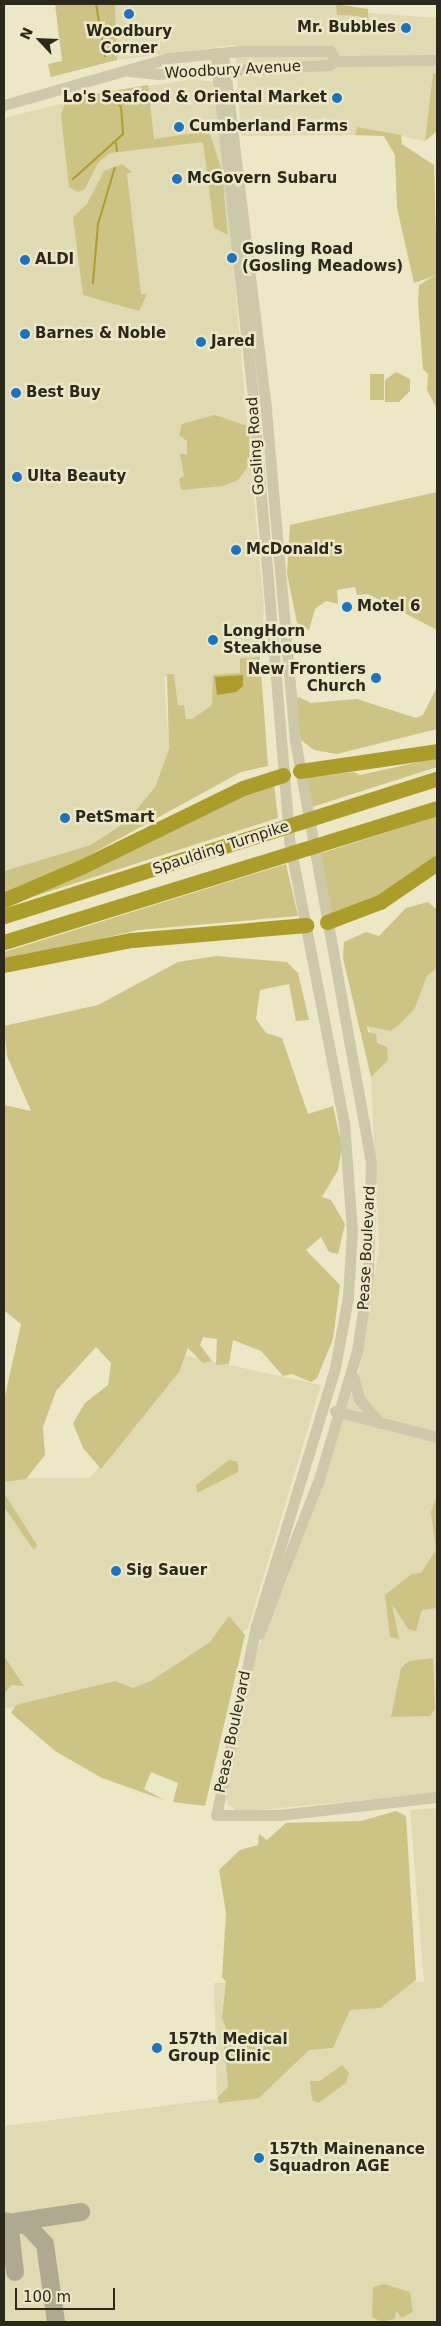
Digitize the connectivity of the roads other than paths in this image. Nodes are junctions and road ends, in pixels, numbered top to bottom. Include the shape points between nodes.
1 (219, 53) junction
2 (437, 60) edge
3 (336, 61) junction
4 (222, 67) junction
5 (128, 71) junction
6 (4, 105) edge
7 (437, 751) edge
8 (300, 771) junction
9 (283, 775) junction
10 (437, 779) edge
11 (437, 808) edge
12 (314, 839) junction
13 (286, 840) junction
14 (437, 863) edge
15 (4, 900) edge
16 (4, 916) edge
17 (327, 922) junction
18 (306, 925) junction
19 (4, 942) edge
20 (4, 965) edge
21 (352, 1372) junction
22 (324, 1408) junction
23 (341, 1412) junction
24 (380, 1423) junction
25 (437, 1437) edge
26 (251, 1649) junction
27 (437, 1797) edge

1 - 3 main road, Woodbury Avenue via 330,51
1 - 4 main road, Gosling Road
1 - 5 main road, Woodbury Avenue via 154,61
2 - 3 main road, Woodbury Avenue
3 - 4 main road, Woodbury Avenue via 330,66
4 - 5 main road, Woodbury Avenue via 156,74
4 - 8 main road, Gosling Road via 266,410
4 - 9 main road, Gosling Road
5 - 6 main road, Woodbury Avenue
7 - 8 highway
8 - 9 main road
8 - 12 main road, Gosling Road
9 - 13 main road, Gosling Road
9 - 15 highway via 243,788 81,868
10 - 13 highway, Spaulding Turnpike via 315,818
11 - 12 highway, Spaulding Turnpike
12 - 13 highway, Spaulding Turnpike
12 - 17 main road, Pease Boulevard
13 - 16 highway, Spaulding Turnpike
13 - 18 main road, Pease Boulevard
13 - 19 highway, Spaulding Turnpike
14 - 17 highway via 386,898
17 - 18 main road
17 - 21 main road, Pease Boulevard via 371,1162 368,1278
18 - 20 highway via 132,940
18 - 22 main road, Pease Boulevard via 344,1122 352,1195 348,1297
21 - 23 main road, Pease Boulevard
21 - 24 main road via 359,1398
22 - 23 main road
22 - 26 main road, Pease Boulevard
23 - 24 main road
23 - 26 main road, Pease Boulevard via 282,1583
24 - 25 main road
26 - 27 main road, Pease Boulevard via 216,1815 264,1816

